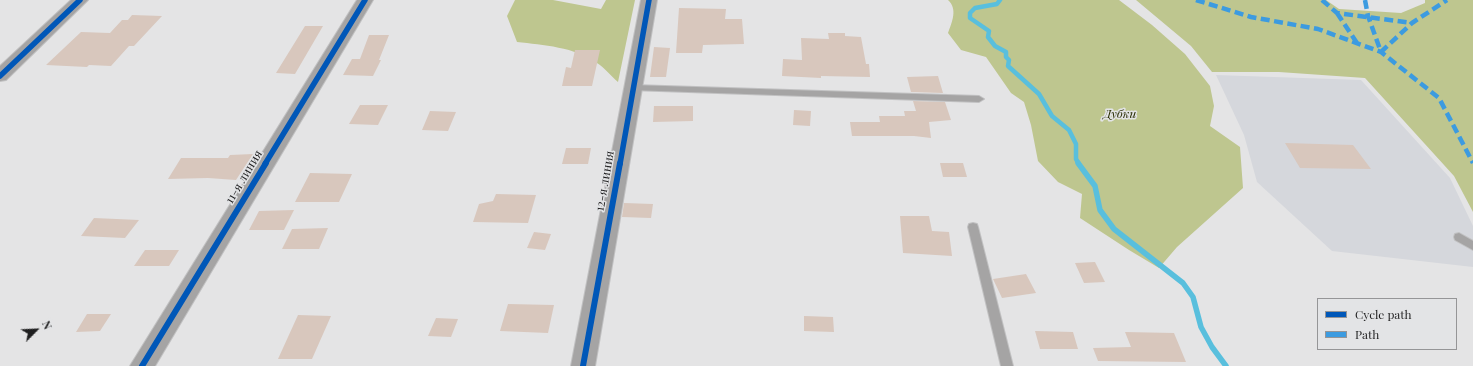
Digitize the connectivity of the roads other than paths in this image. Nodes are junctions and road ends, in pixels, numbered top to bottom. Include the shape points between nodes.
1 (80, 0) edge
2 (365, 0) edge
3 (649, 0) edge
4 (0, 76) edge
5 (633, 88) junction
6 (979, 99) dead end
7 (973, 227) dead end
8 (1459, 237) dead end
9 (1473, 246) edge
10 (142, 366) edge
11 (583, 366) edge
12 (1007, 366) edge

1 - 4 street
2 - 10 street, 11-я линия
3 - 5 street, 12-я линия
5 - 6 lane
5 - 11 street, 12-я линия
7 - 12 lane
8 - 9 lane

